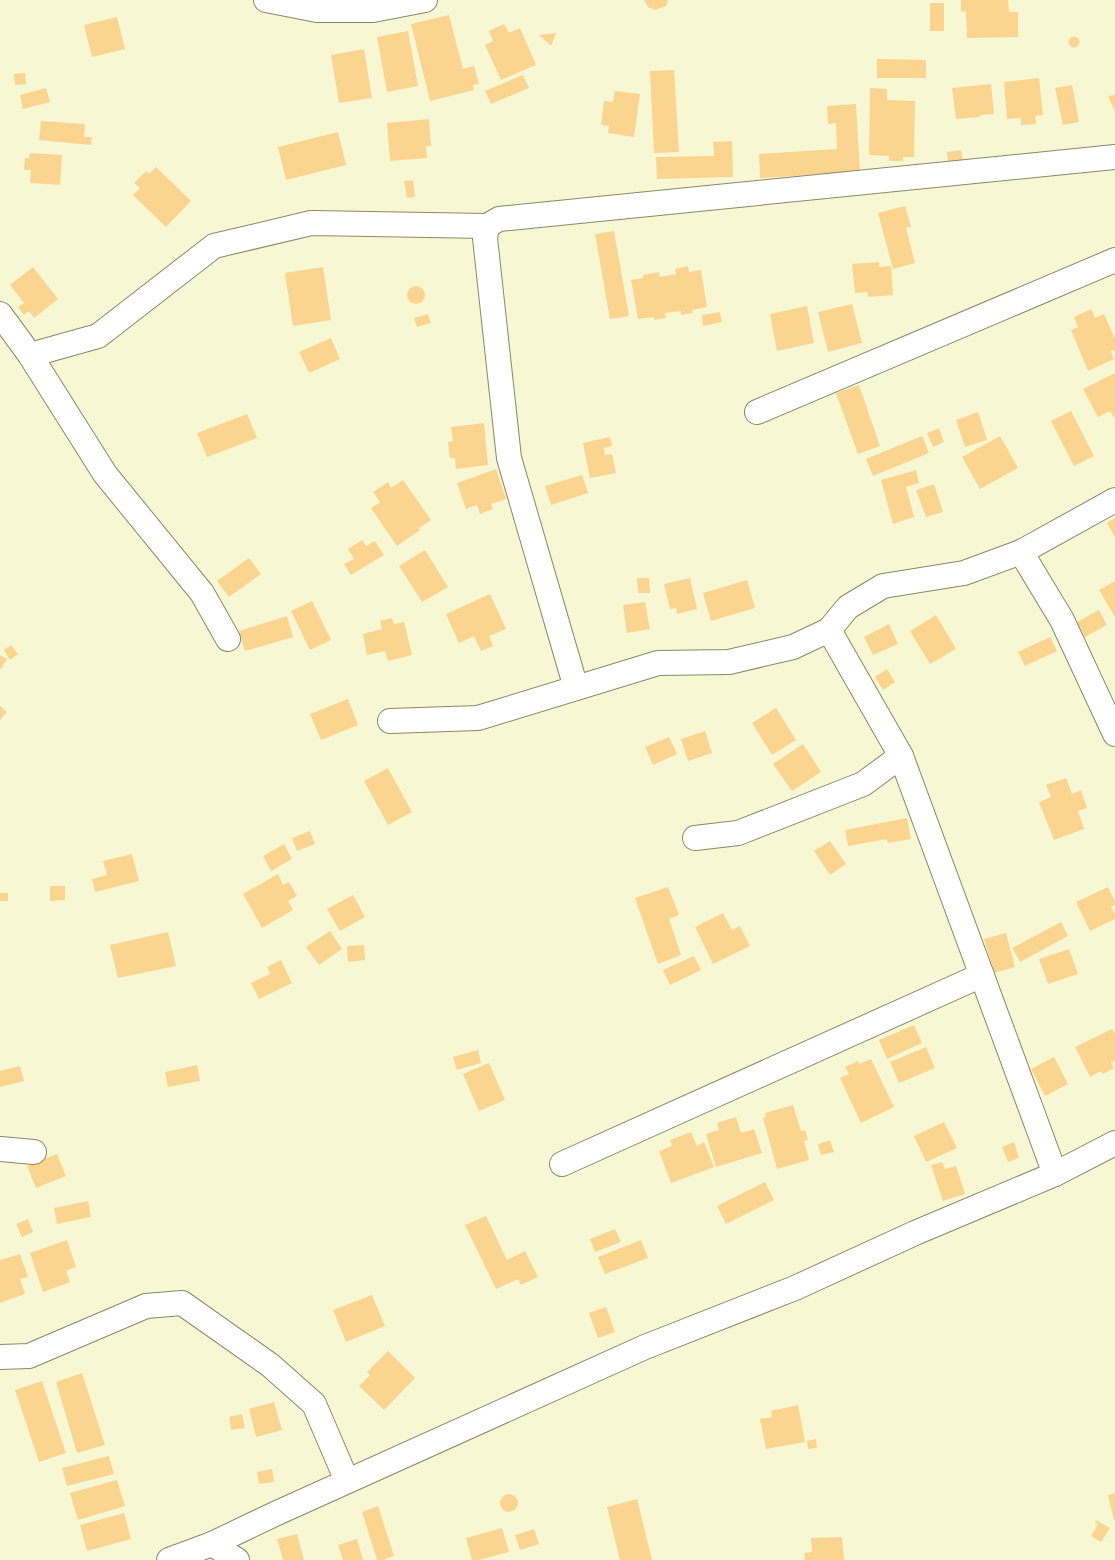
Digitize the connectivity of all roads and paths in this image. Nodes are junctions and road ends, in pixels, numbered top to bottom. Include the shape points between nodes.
1 (266, 0) edge
2 (425, 0) edge
3 (1115, 157) edge
4 (487, 226) junction
5 (1115, 260) edge
6 (0, 314) edge
7 (30, 355) junction
8 (756, 412) dead end
9 (1115, 500) edge
10 (1020, 552) junction
11 (829, 630) junction
12 (228, 639) dead end
13 (576, 688) junction
14 (390, 721) dead end
15 (1115, 734) edge
16 (901, 756) junction
17 (695, 838) dead end
18 (982, 975) junction
19 (1115, 1143) edge
20 (0, 1148) edge
21 (34, 1152) dead end
22 (562, 1164) dead end
23 (1055, 1174) junction
24 (0, 1357) edge
25 (347, 1481) junction
26 (237, 1532) junction
27 (212, 1544) junction
28 (169, 1560) edge
29 (237, 1560) edge
30 (242, 1560) edge

1 - 2 street via 318,10 373,10
3 - 4 street via 500,219
4 - 7 street via 310,223 214,246 98,336
4 - 13 street via 484,238 509,458
5 - 8 street
6 - 7 street
7 - 12 street via 105,474 202,593
9 - 10 street
10 - 11 street via 964,573 883,586 848,607
10 - 15 street via 1062,620
11 - 13 street via 793,647 729,662 658,663
11 - 16 street
13 - 14 street via 478,718
16 - 17 street via 863,784 738,833
16 - 18 street
18 - 22 street
18 - 23 street
19 - 23 street
20 - 21 street
23 - 25 street via 787,1291 645,1347
24 - 25 street via 29,1356 146,1306 182,1303 270,1365 314,1404
25 - 26 street
26 - 27 street
26 - 30 street
27 - 28 street
27 - 29 street

